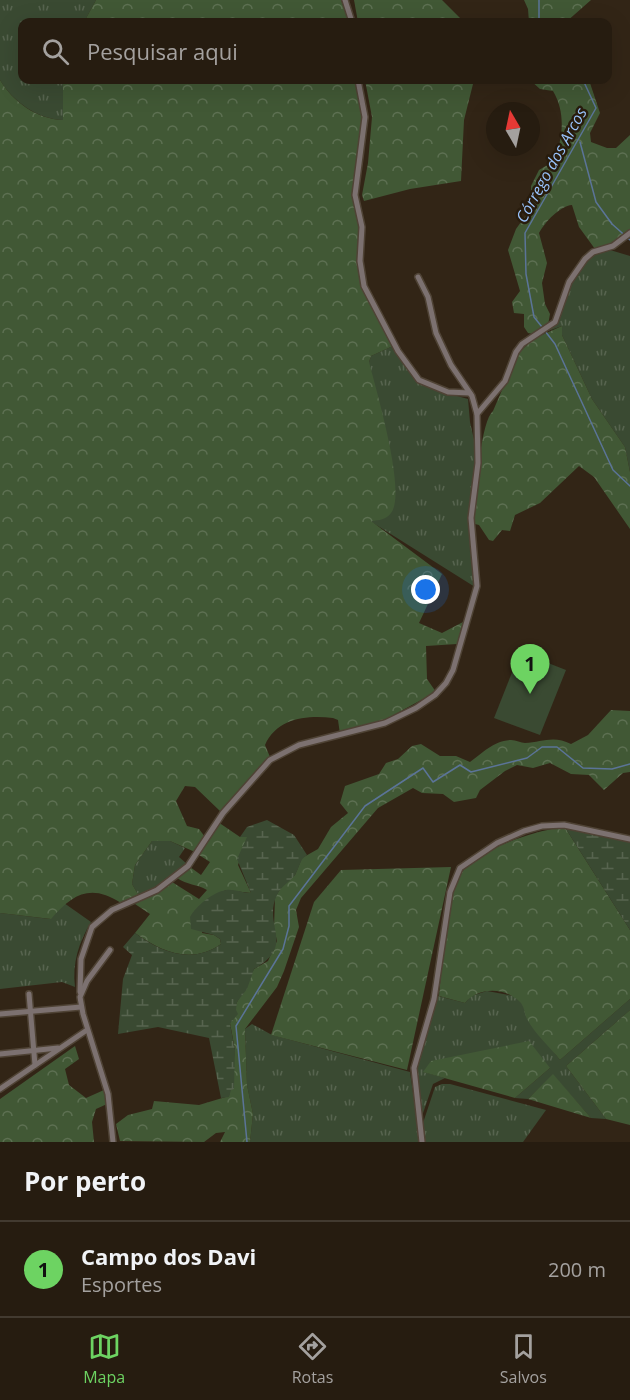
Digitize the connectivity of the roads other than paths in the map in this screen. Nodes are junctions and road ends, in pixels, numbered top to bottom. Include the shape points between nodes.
1 (345, 0) edge
2 (351, 18) edge
3 (359, 84) edge
4 (630, 233) edge
5 (418, 277) dead end
6 (470, 393) junction
7 (477, 414) junction
8 (630, 839) edge
9 (110, 950) dead end
10 (80, 992) junction
11 (29, 994) dead end
12 (81, 1007) junction
13 (31, 1011) junction
14 (0, 1014) edge
15 (87, 1030) junction
16 (59, 1048) junction
17 (34, 1051) junction
18 (0, 1054) edge
19 (35, 1065) junction
20 (0, 1089) edge
21 (113, 1142) edge
22 (422, 1142) edge

1 - 2 street
3 - 6 street via 364,117 355,195 362,227 360,261 364,286 398,351 419,380 448,392
4 - 7 street via 585,259 566,289 559,316 516,352 505,381
5 - 6 street via 428,297 436,333
6 - 7 street
7 - 10 street via 478,463 471,518 477,586 446,683 425,701 385,723 299,745 270,760 222,813 188,866 157,890 112,910 92,927 81,959
8 - 22 street via 564,825 542,826 497,843 460,868 450,892 434,999 414,1068
9 - 10 street
10 - 12 street
11 - 13 street
12 - 13 street
12 - 15 street
13 - 14 street
13 - 17 street
15 - 16 street
15 - 21 street via 108,1094
16 - 17 street
16 - 19 street
17 - 18 street
17 - 19 street
19 - 20 street

